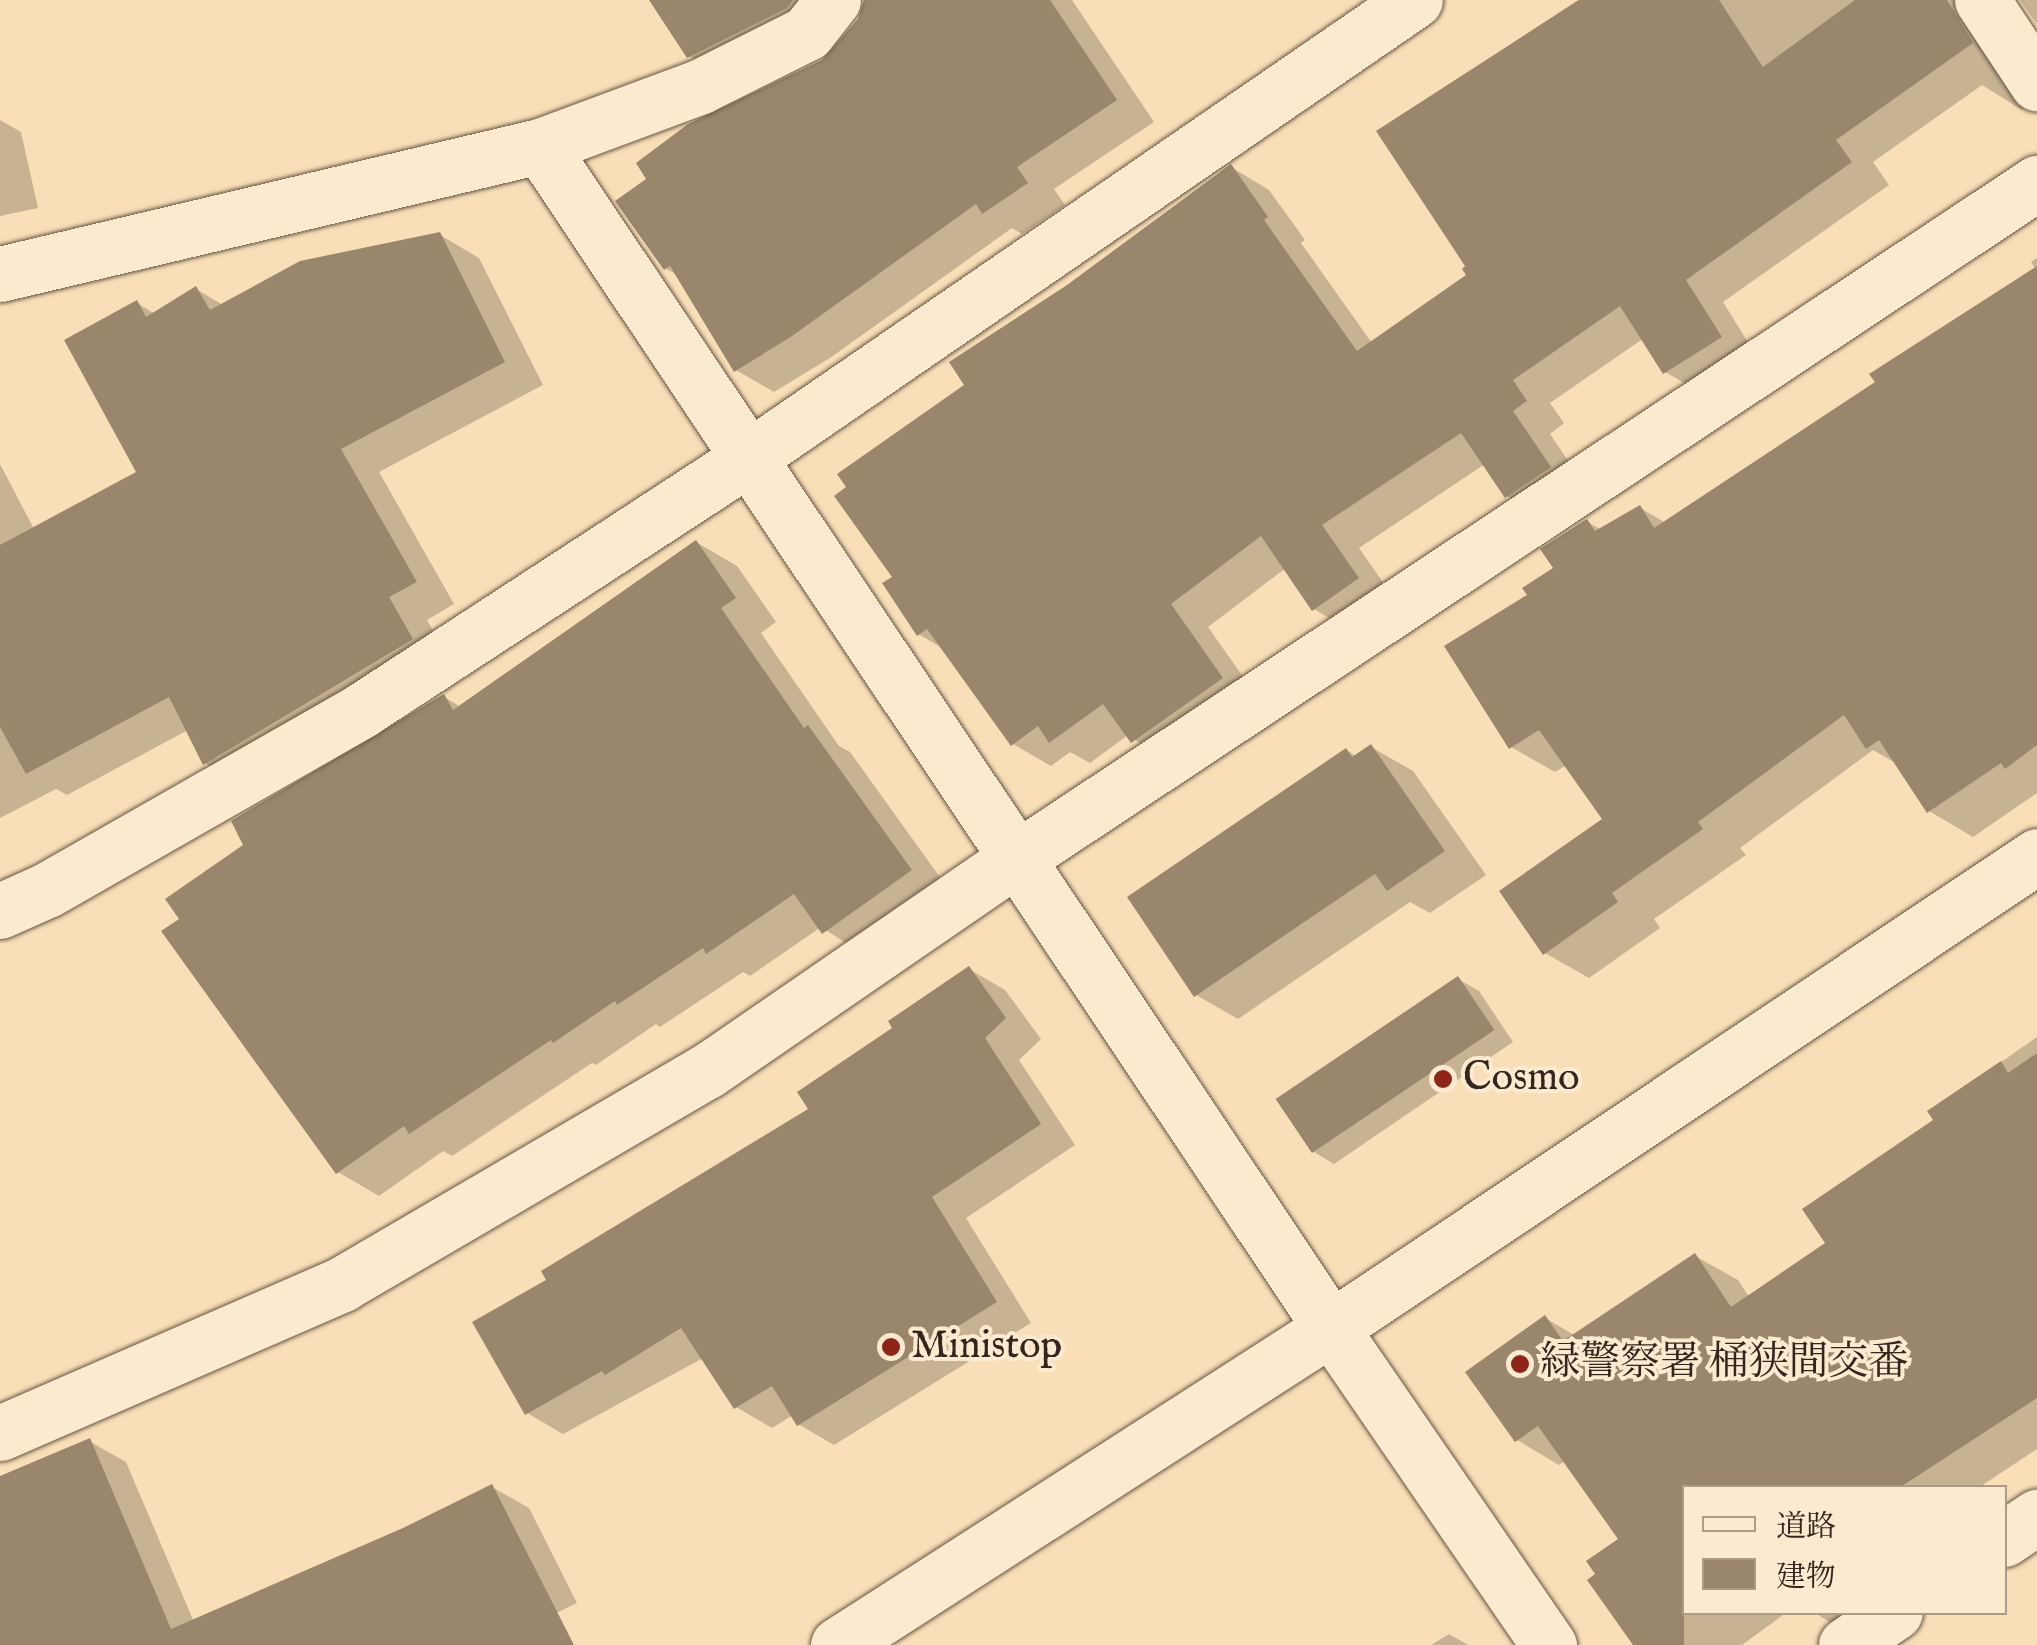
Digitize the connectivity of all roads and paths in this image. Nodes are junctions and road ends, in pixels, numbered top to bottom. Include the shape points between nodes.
1 (833, 0) edge
2 (1416, 0) edge
3 (1982, 0) edge
4 (2037, 83) edge
5 (540, 146) junction
6 (2037, 183) edge
7 (0, 274) edge
8 (748, 458) junction
9 (2037, 856) edge
10 (1016, 859) junction
11 (0, 912) edge
12 (1330, 1328) junction
13 (0, 1433) edge
14 (2037, 1517) edge
15 (2007, 1537) edge
16 (1891, 1615) edge
17 (838, 1645) edge
18 (1548, 1645) edge
19 (1846, 1645) edge

1 - 5 street via 807,33 745,64
2 - 8 street
3 - 4 street
5 - 7 street
5 - 8 street
6 - 10 street
8 - 10 street
8 - 11 street via 362,710
9 - 12 street
10 - 12 street
10 - 13 street via 707,1071 342,1284
12 - 17 street
12 - 18 street
14 - 15 street
16 - 19 street

